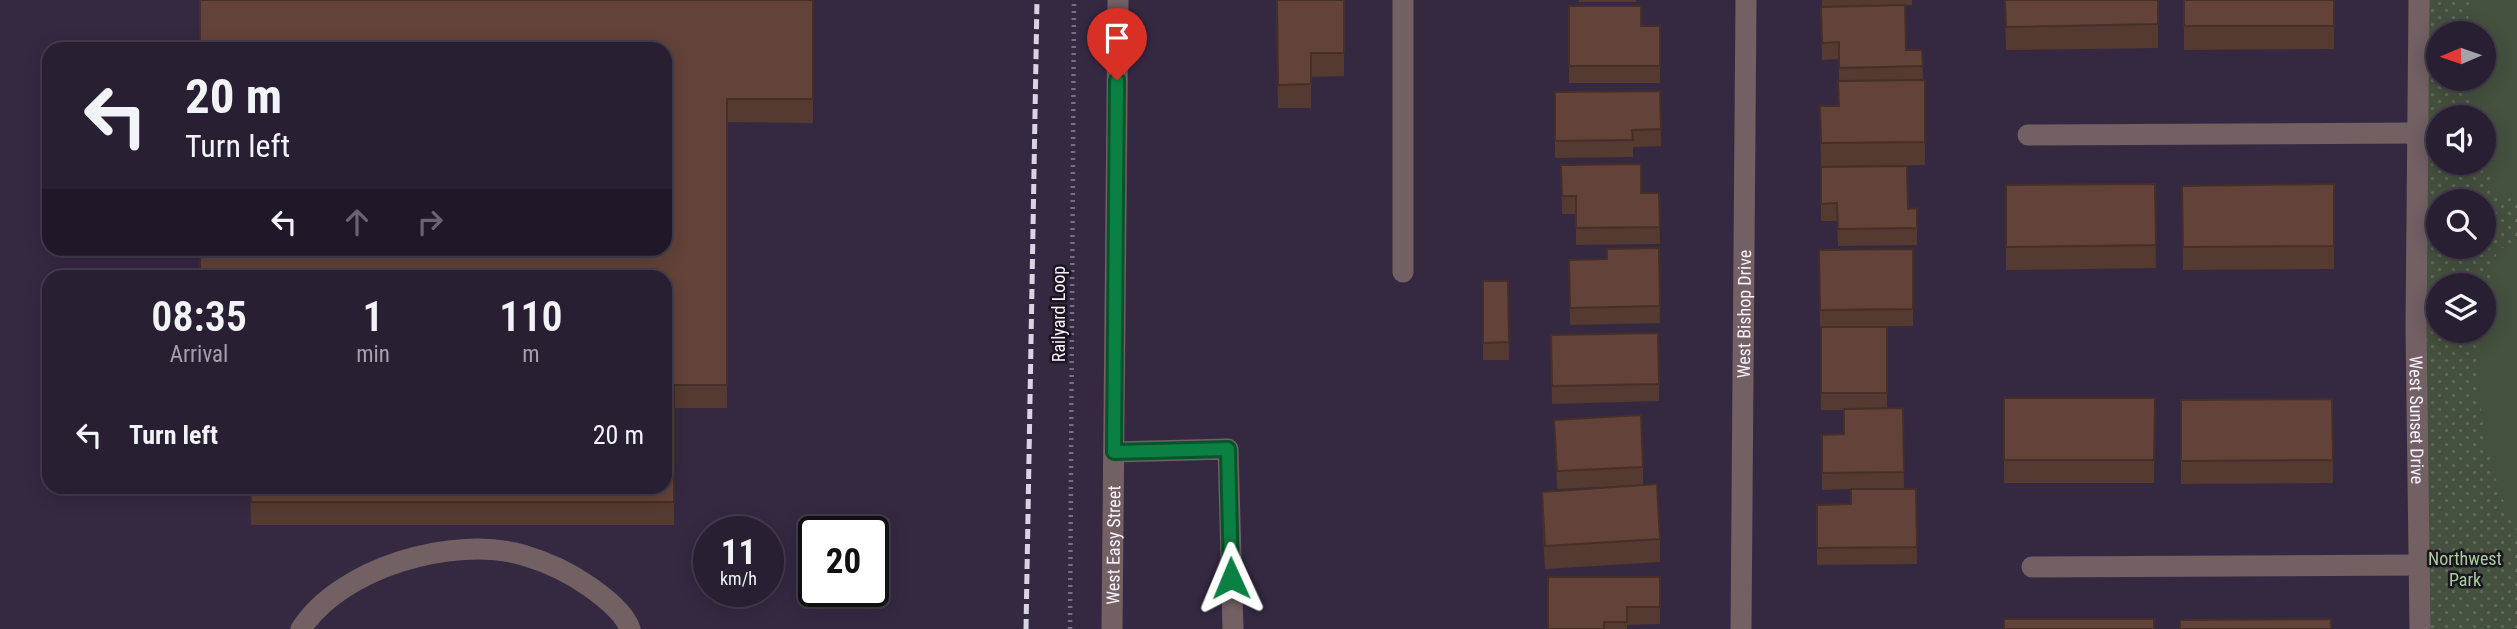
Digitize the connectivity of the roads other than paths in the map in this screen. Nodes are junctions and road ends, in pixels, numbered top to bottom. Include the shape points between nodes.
1 (1118, 0) edge
2 (1403, 0) edge
3 (1746, 0) edge
4 (2419, 0) edge
5 (2418, 133) junction
6 (2028, 135) dead end
7 (1403, 272) dead end
8 (1114, 452) junction
9 (2418, 565) junction
10 (2032, 567) dead end
11 (301, 629) edge
12 (630, 629) edge
13 (1112, 629) edge
14 (1233, 629) edge
15 (1741, 629) edge
16 (2420, 629) edge

1 - 8 street, West Easy Street
2 - 7 street
3 - 15 street, West Bishop Drive
4 - 5 street, West Sunset Drive
5 - 6 street
5 - 9 street, West Sunset Drive
8 - 13 street, West Easy Street
8 - 14 street via 1228,449
9 - 10 street
9 - 16 street, West Sunset Drive
11 - 12 street via 350,584 400,560 468,548 521,554 568,571 605,598

